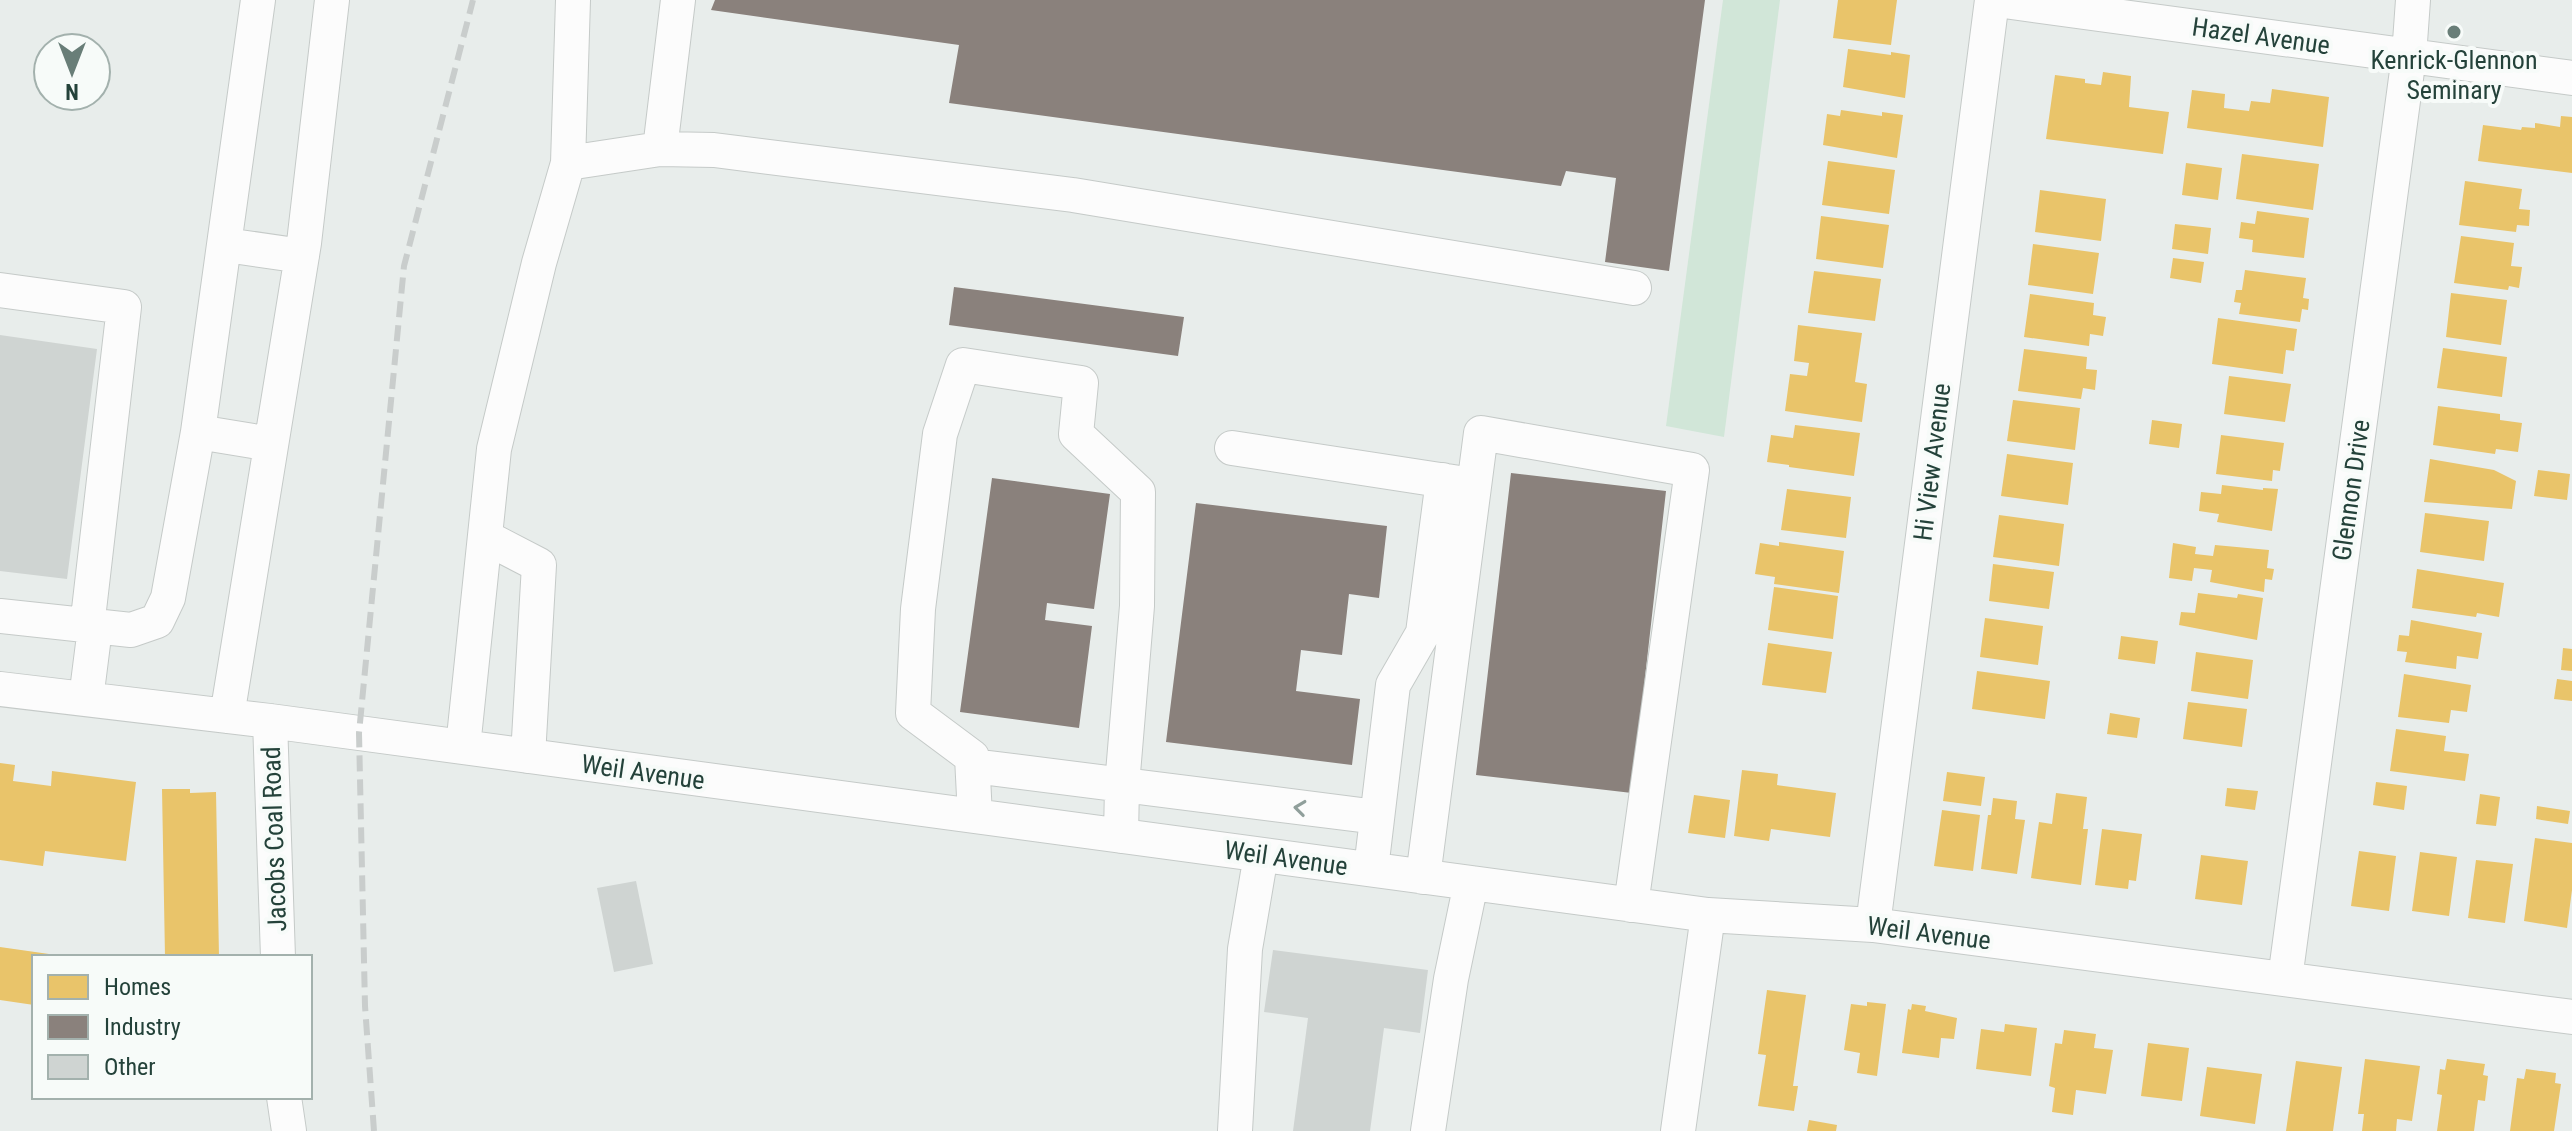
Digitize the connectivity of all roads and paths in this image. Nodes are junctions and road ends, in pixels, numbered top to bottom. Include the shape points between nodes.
1 (258, 0) edge
2 (332, 0) edge
3 (573, 0) edge
4 (678, 0) edge
5 (1994, 0) edge
6 (2413, 0) edge
7 (2409, 56) junction
8 (2572, 78) edge
9 (660, 149) junction
10 (568, 163) junction
11 (226, 245) junction
12 (302, 256) junction
13 (1634, 288) dead end
14 (0, 290) edge
15 (198, 432) junction
16 (271, 444) junction
17 (1232, 448) dead end
18 (1458, 483) junction
19 (485, 537) junction
20 (0, 616) edge
21 (91, 627) junction
22 (0, 689) edge
23 (86, 699) junction
24 (227, 716) junction
25 (270, 721) junction
26 (463, 747) junction
27 (528, 756) junction
28 (973, 766) junction
29 (1122, 785) junction
30 (975, 816) junction
31 (1377, 817) junction
32 (1121, 836) junction
33 (1261, 855) junction
34 (1371, 869) junction
35 (1423, 877) junction
36 (1471, 883) junction
37 (1631, 905) junction
38 (1708, 915) junction
39 (1873, 925) junction
40 (278, 955) edge
41 (2285, 979) junction
42 (2572, 1017) edge
43 (284, 1099) edge
44 (289, 1131) edge
45 (1235, 1131) edge
46 (1428, 1131) edge
47 (1678, 1131) edge

1 - 11 street
2 - 12 street
3 - 10 street
4 - 9 street
5 - 7 street, Hazel Avenue
5 - 39 street, Hi View Avenue
6 - 7 street, Glennon Drive
7 - 8 street, Hazel Avenue
7 - 41 street, Glennon Drive
9 - 10 street
9 - 13 street via 714,150 1073,195
10 - 19 street via 494,449
11 - 12 street
11 - 15 street
12 - 16 street
14 - 21 street via 124,307
15 - 16 street
15 - 21 street via 168,598 157,621 131,630
16 - 24 street
17 - 18 street
18 - 31 street via 1423,633 1393,685
18 - 35 street
18 - 37 street via 1481,433 1692,470
19 - 26 street
19 - 27 street via 539,565
20 - 21 street
21 - 23 street
22 - 23 street, Weil Avenue
23 - 24 street, Weil Avenue
24 - 25 street, Weil Avenue
25 - 26 street, Weil Avenue
25 - 40 street, Jacobs Coal Road
26 - 27 street, Weil Avenue
27 - 30 street, Weil Avenue
28 - 29 street
28 - 29 street via 972,757 913,713 918,609 940,434 963,365 1081,383 1076,434 1138,492 1137,606
28 - 30 street
31 -> 29 street
29 - 32 street
30 - 32 street, Weil Avenue
31 - 34 street
32 - 33 street, Weil Avenue
33 - 34 street, Weil Avenue
33 - 45 street via 1245,949
34 - 35 street, Weil Avenue
35 - 36 street, Weil Avenue
36 - 37 street, Weil Avenue
36 - 46 street
37 - 38 street, Weil Avenue
38 - 39 street, Weil Avenue
38 - 47 street
39 - 41 street, Weil Avenue
41 - 42 street, Weil Avenue
43 - 44 street

